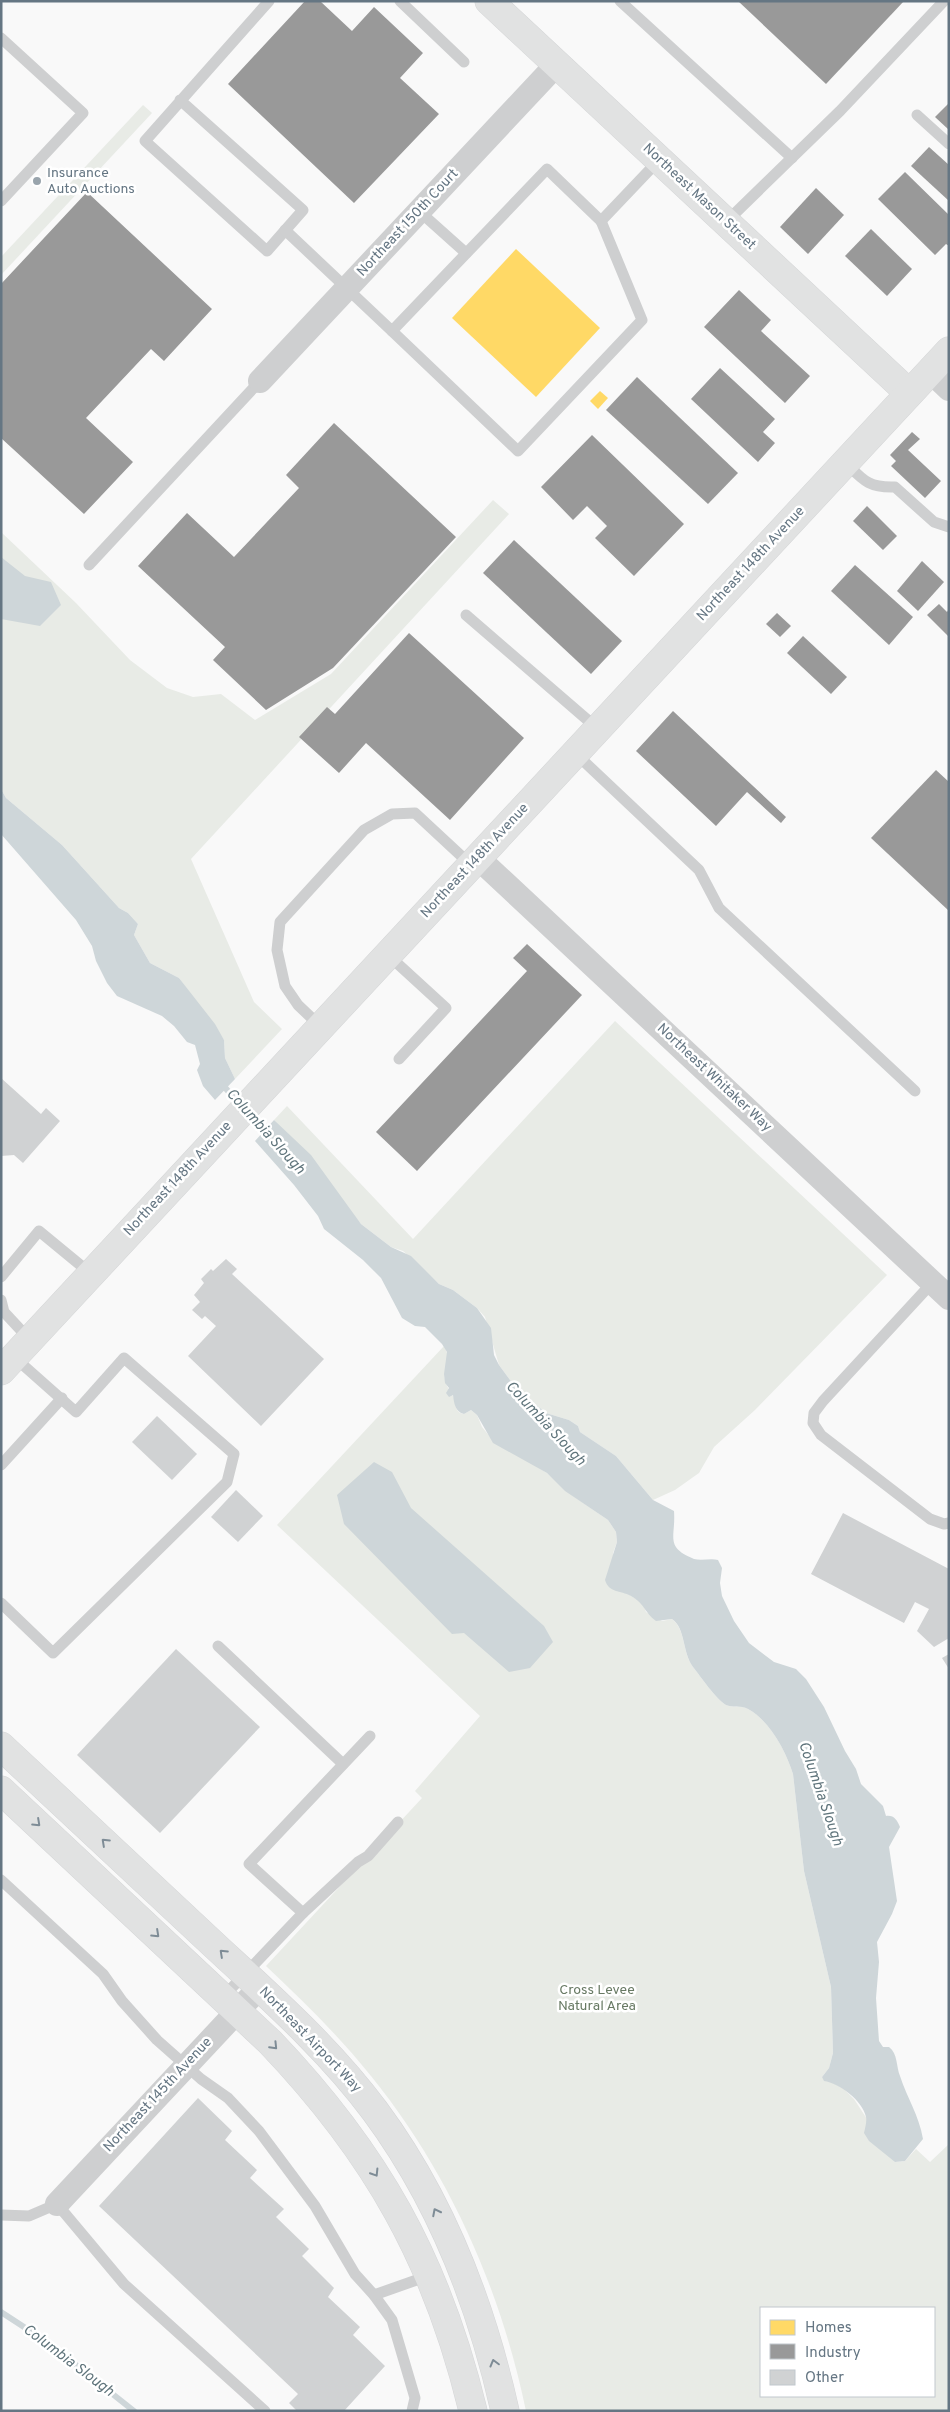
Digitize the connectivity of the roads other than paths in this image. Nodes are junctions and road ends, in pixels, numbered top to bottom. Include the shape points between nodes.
1 (268, 1) edge
2 (400, 1) edge
3 (489, 1) edge
4 (620, 1) edge
5 (944, 1) edge
6 (1, 38) edge
7 (464, 62) dead end
8 (557, 64) junction
9 (180, 100) junction
10 (917, 115) dead end
11 (949, 144) edge
12 (792, 158) junction
13 (660, 160) junction
14 (1, 200) edge
15 (419, 211) junction
16 (601, 221) junction
17 (726, 222) junction
18 (285, 230) junction
19 (466, 254) junction
20 (347, 288) junction
21 (392, 331) junction
22 (949, 351) edge
23 (939, 380) edge
24 (260, 381) joint
25 (909, 393) junction
26 (845, 462) junction
27 (949, 527) edge
28 (89, 565) dead end
29 (466, 615) dead end
30 (598, 729) junction
31 (575, 753) junction
32 (475, 861) junction
33 (387, 954) junction
34 (320, 1026) junction
35 (400, 1058) dead end
36 (915, 1092) dead end
37 (90, 1273) junction
38 (1, 1277) edge
39 (940, 1291) edge
40 (1, 1300) edge
41 (15, 1356) edge
42 (62, 1398) junction
43 (1, 1464) edge
44 (949, 1523) edge
45 (1, 1603) edge
46 (218, 1646) dead end
47 (370, 1736) dead end
48 (1, 1746) edge
49 (343, 1764) junction
50 (1, 1790) edge
51 (398, 1822) dead end
52 (1, 1880) edge
53 (303, 1913) junction
54 (252, 1981) junction
55 (230, 2004) junction
56 (185, 2065) junction
57 (56, 2204) junction
58 (1, 2215) edge
59 (430, 2275) junction
60 (374, 2295) junction
61 (265, 2411) edge
62 (412, 2411) edge
63 (473, 2411) edge
64 (505, 2411) edge

1 - 9 lane
2 - 7 lane
3 - 8 street, Northeast Mason Street
4 - 12 lane
5 - 12 lane
6 - 14 lane via 82,113
8 - 13 street, Northeast Mason Street
8 - 15 street, Northeast 150th Court
9 - 18 lane via 304,210
9 - 18 lane via 144,141 267,251
10 - 11 lane
12 - 17 lane
13 - 16 lane
13 - 17 street, Northeast Mason Street
15 - 19 lane
15 - 20 street, Northeast 150th Court
16 - 19 lane via 547,169
16 - 21 lane via 642,320 518,451
17 - 25 street, Northeast Mason Street
18 - 20 lane
19 - 21 lane
20 - 21 lane
20 - 24 street, Northeast 150th Court
22 - 23 street, Northeast 148th Avenue
23 - 25 street, Northeast 148th Avenue
24 - 28 lane
25 - 26 street, Northeast 148th Avenue
26 - 27 lane via 866,483 880,488 895,487 934,522
26 - 30 street, Northeast 148th Avenue
29 - 30 lane
30 - 31 street, Northeast 148th Avenue
31 - 32 street, Northeast 148th Avenue
31 - 36 lane via 699,870 719,908
32 - 33 street, Northeast 148th Avenue
32 - 34 lane via 415,813 392,814 364,830 280,922 277,950 285,986 298,1005
32 - 39 street, Northeast Whitaker Way
33 - 34 street, Northeast 148th Avenue
33 - 35 lane via 446,1008
34 - 37 street, Northeast 148th Avenue
37 - 38 lane via 39,1231
37 - 41 street, Northeast 148th Avenue
39 - 44 lane via 823,1401 814,1413 813,1423 821,1435 930,1519
40 - 41 lane
41 - 42 lane
42 - 43 lane
42 - 45 lane via 76,1412 124,1358 234,1454 227,1482 53,1653
46 - 49 lane
47 - 49 lane
54 -> 48 street, Northeast Airport Way
49 - 53 lane via 249,1864
50 -> 55 street
51 - 53 lane via 368,1856
52 - 56 lane via 103,1974 157,2040
53 - 54 lane
54 - 55 street, Northeast 145th Avenue
64 -> 54 street, Northeast Airport Way via 495,2364 475,2299 450,2238 420,2180 355,2085
55 - 56 street, Northeast 145th Avenue
55 -> 59 street via 298,2071 352,2136 400,2213
56 - 57 street, Northeast 145th Avenue
56 - 60 lane via 228,2098 258,2131 315,2206 355,2274
57 - 58 lane via 29,2216
57 - 61 lane via 124,2284
59 - 60 lane
59 - 63 street via 461,2362
60 - 62 lane via 392,2320 415,2398

